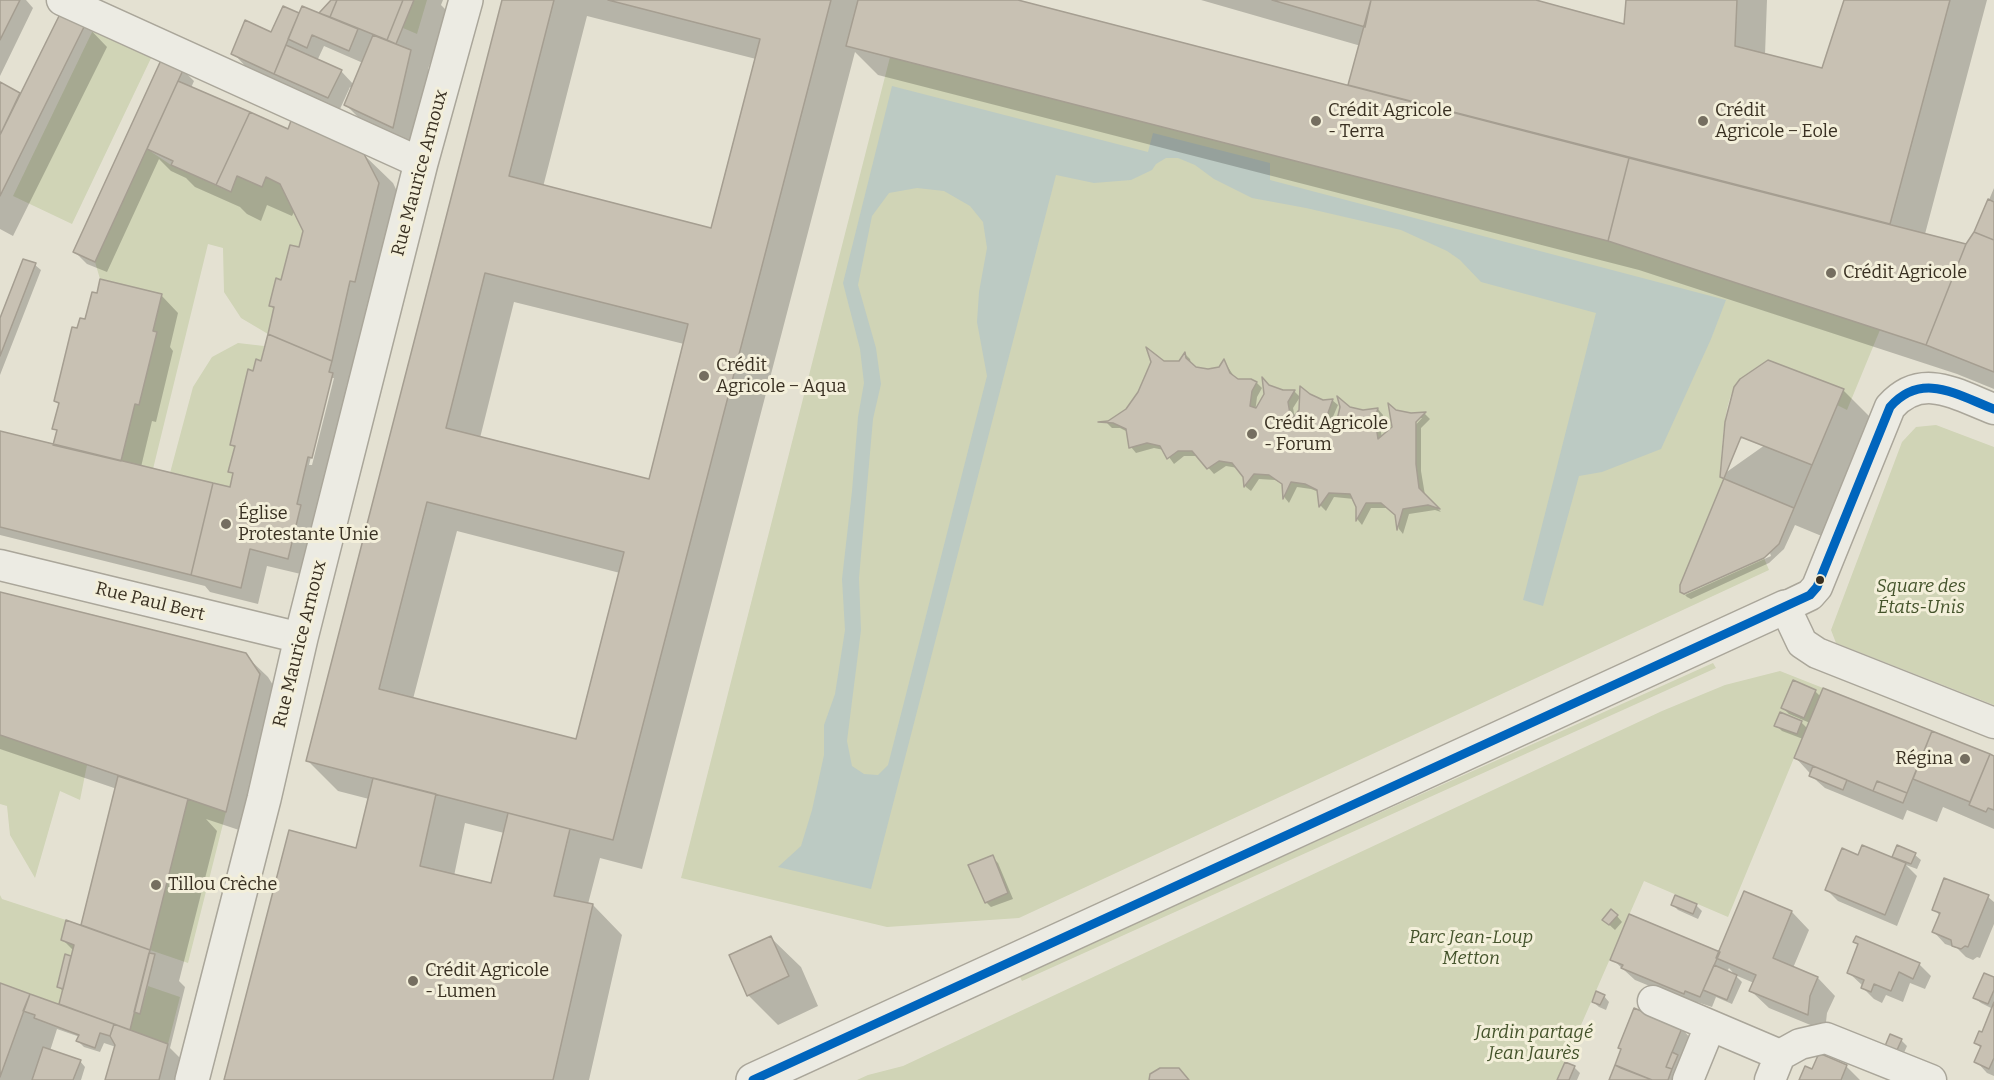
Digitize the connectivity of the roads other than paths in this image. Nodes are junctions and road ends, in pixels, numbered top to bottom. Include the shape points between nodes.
1 (62, 0) edge
2 (466, 0) edge
3 (421, 163) junction
4 (1994, 409) edge
5 (0, 565) edge
6 (1785, 607) junction
7 (301, 638) junction
8 (1994, 723) edge
9 (1653, 1001) dead end
10 (1710, 1026) junction
11 (1775, 1067) edge
12 (192, 1080) edge
13 (753, 1080) edge
14 (1688, 1080) edge
15 (1931, 1080) edge

1 - 3 street
2 - 3 street, Rue Maurice Arnoux
3 - 7 street, Rue Maurice Arnoux
4 - 6 street via 1925,387 1899,397 1890,407 1817,587 1810,595
5 - 7 street, Rue Paul Bert
6 - 8 street via 1802,643 1817,653
6 - 13 street
7 - 12 street, Rue Maurice Arnoux
9 - 10 street
10 - 11 street
10 - 14 street
11 - 15 street via 1800,1044 1826,1038

